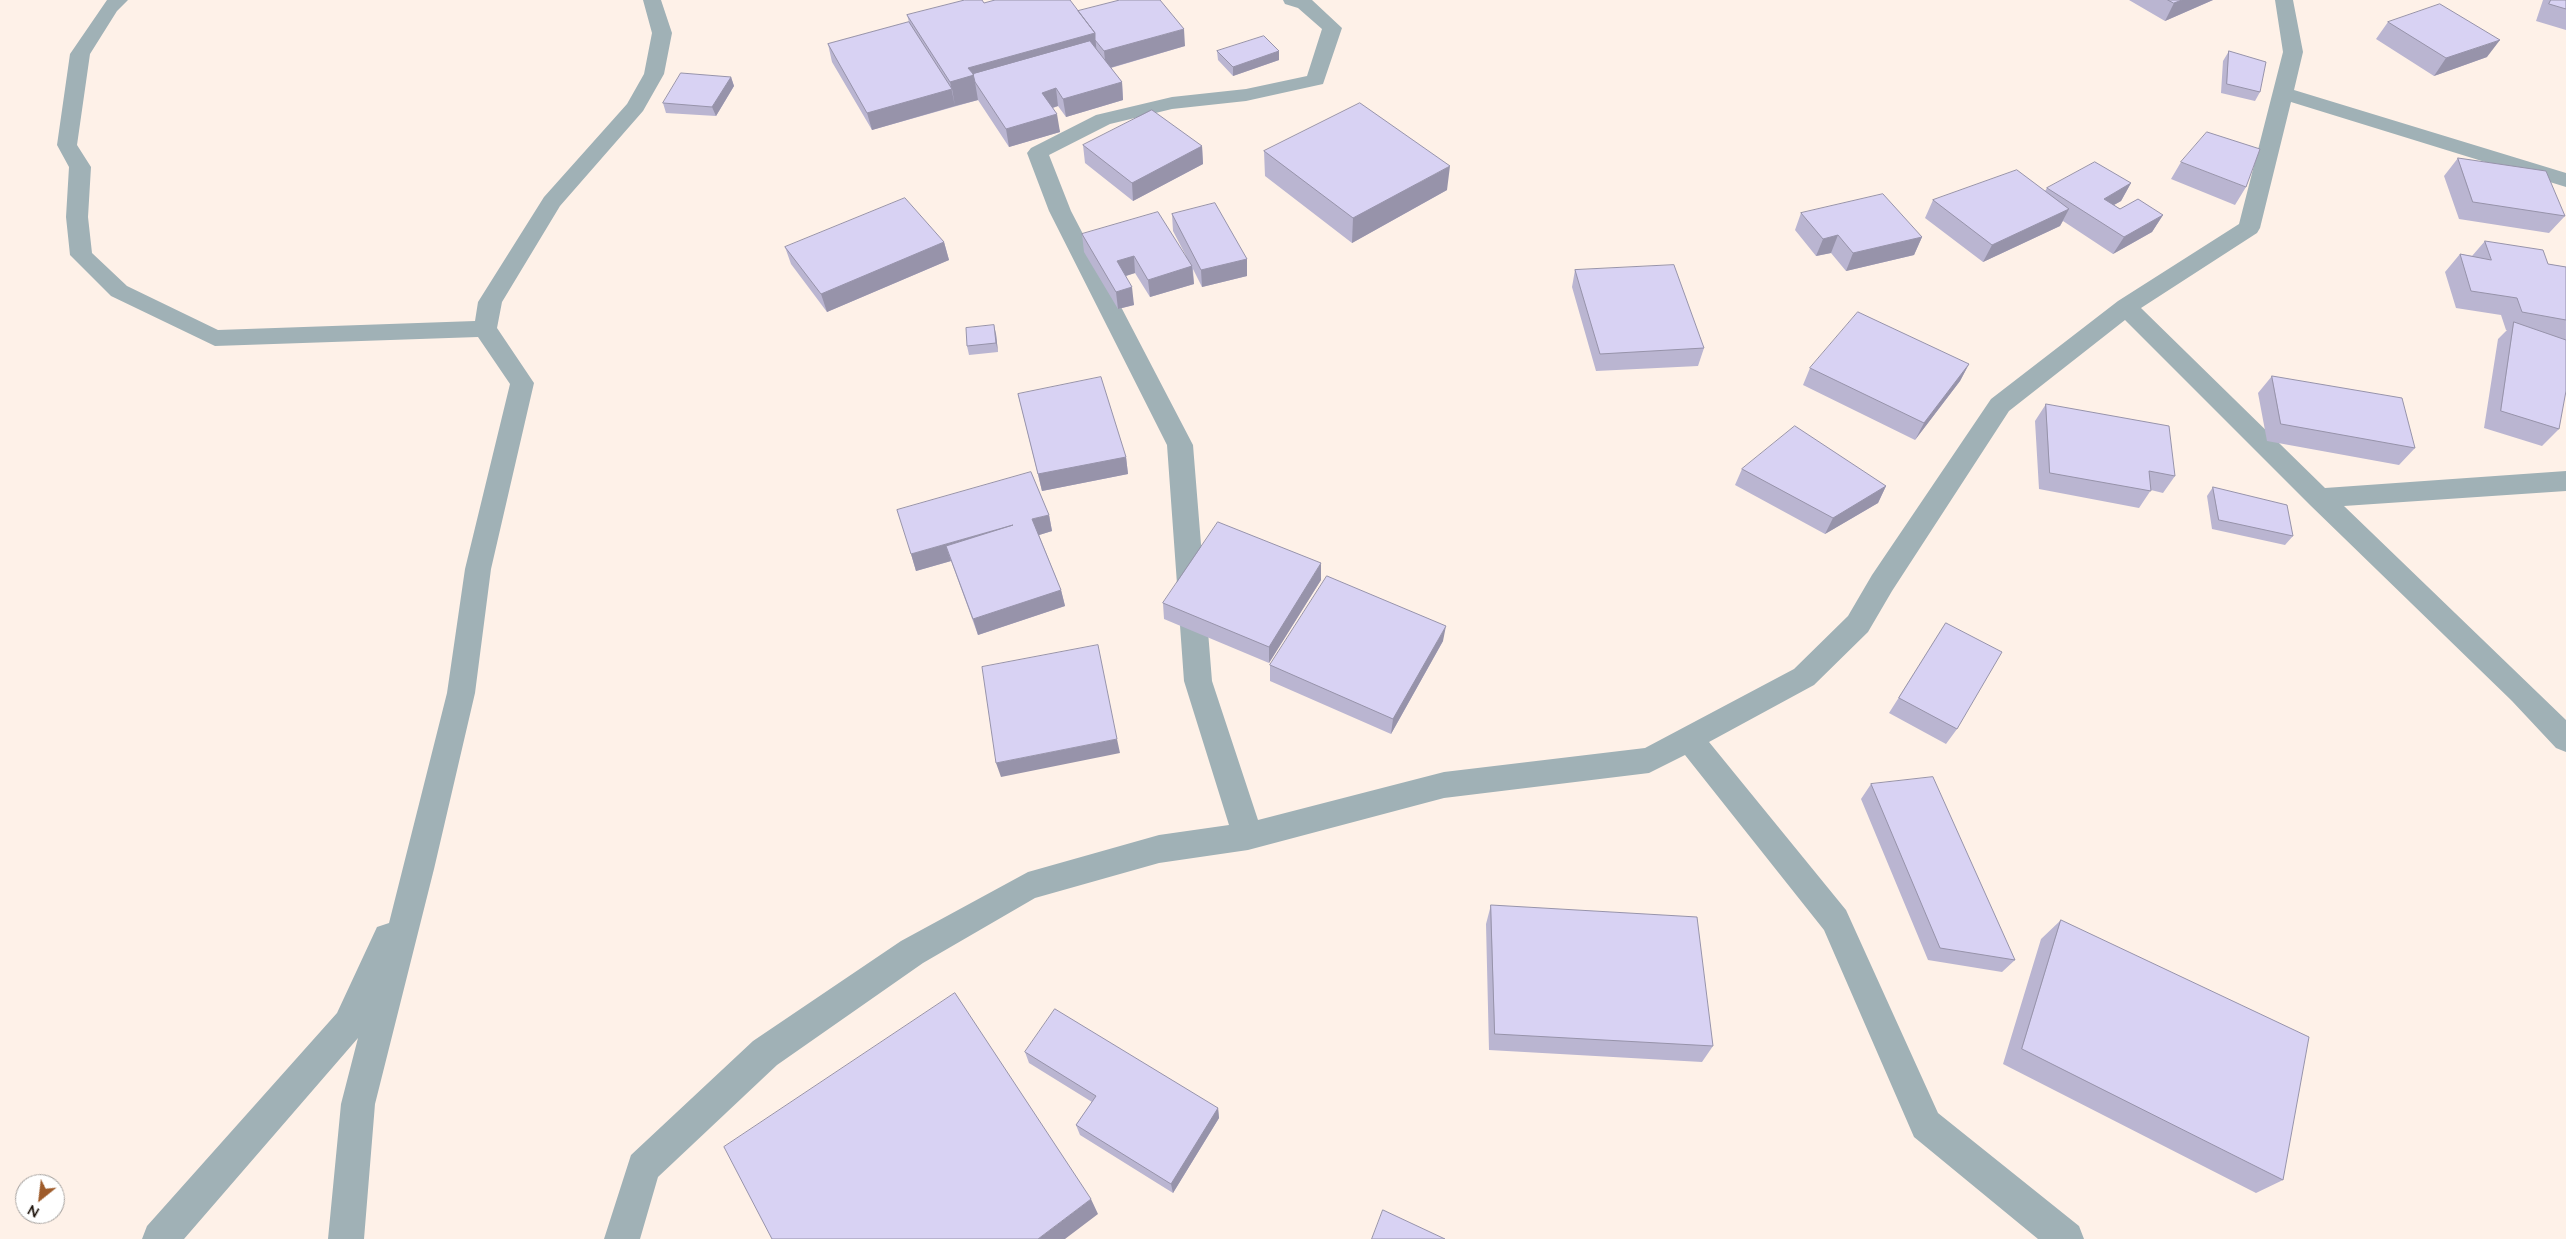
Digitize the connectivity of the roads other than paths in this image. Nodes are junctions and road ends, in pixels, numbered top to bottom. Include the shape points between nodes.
1 (119, 0) edge
2 (652, 0) edge
3 (1292, 0) edge
4 (2280, 1) edge
5 (2282, 93) junction
6 (2566, 180) edge
7 (2126, 308) junction
8 (485, 329) junction
9 (2566, 481) edge
10 (2319, 498) junction
11 (1689, 738) junction
12 (2566, 739) edge
13 (1248, 836) junction
14 (419, 868) junction
15 (160, 1239) edge
16 (346, 1239) edge
17 (622, 1239) edge
18 (2066, 1239) edge

1 - 8 street via 110,7 80,54 67,145 80,166 77,217 81,255 119,291 215,338
2 - 8 street via 662,33 654,74 636,107 552,202 490,302
3 - 13 street via 1305,4 1332,28 1316,80 1246,95 1172,103 1103,119 1038,154 1060,211 1180,445 1198,681
4 - 5 street via 2293,52
5 - 6 street
5 - 7 street via 2249,228
7 - 10 street
7 - 11 street via 2000,405 1858,624 1804,677
8 - 14 street via 522,383 478,569 461,693
9 - 10 street
10 - 12 street
11 - 13 street via 1649,760 1444,785
11 - 18 street via 1835,920 1926,1125
13 - 17 street via 1159,849 1028,886 912,952 765,1053 643,1167
14 - 15 street via 349,1024
14 - 16 street via 358,1104

